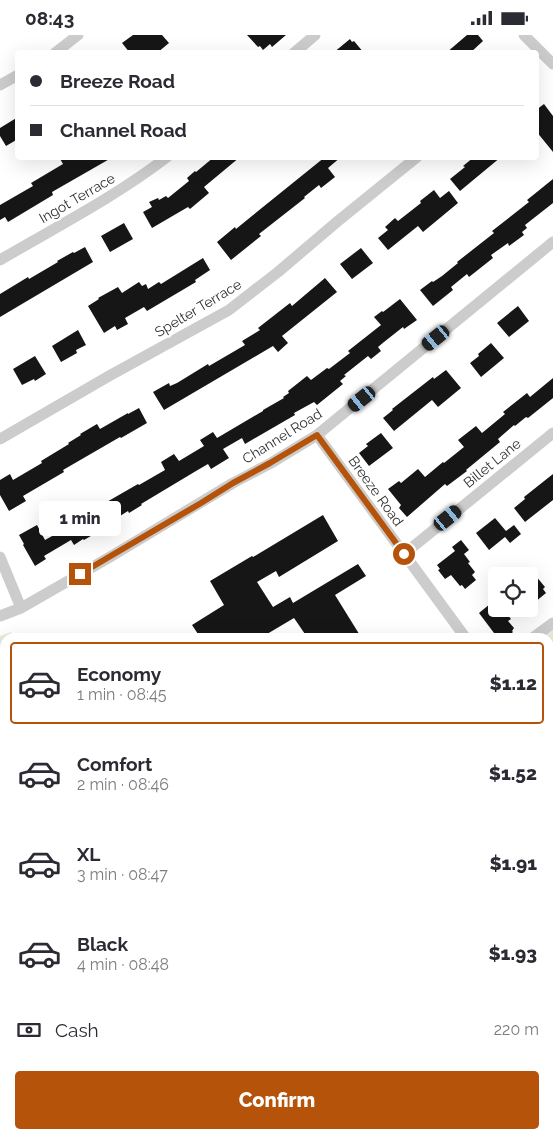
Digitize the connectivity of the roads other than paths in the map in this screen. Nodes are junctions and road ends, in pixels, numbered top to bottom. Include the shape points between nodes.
1 (78, 35) edge
2 (315, 35) edge
3 (524, 35) edge
4 (59, 50) edge
5 (298, 50) edge
6 (534, 50) edge
7 (540, 58) edge
8 (553, 65) edge
9 (15, 77) edge
10 (0, 85) edge
11 (163, 160) edge
12 (413, 160) edge
13 (553, 242) edge
14 (0, 260) edge
15 (553, 433) edge
16 (317, 435) junction
17 (0, 439) edge
18 (404, 554) junction
19 (0, 557) edge
20 (20, 608) junction
21 (0, 616) edge
22 (553, 623) edge
23 (462, 633) edge
24 (539, 633) edge

1 - 4 street
2 - 5 street
3 - 6 street
7 - 8 street
9 - 10 street
11 - 14 street, Ingot Terrace via 119,191
12 - 17 street, Spelter Terrace via 229,309
13 - 16 street, Channel Road
15 - 18 street, Billet Lane
16 - 18 street, Breeze Road
16 - 20 street, Channel Road
18 - 23 street, Breeze Road
19 - 20 street
20 - 21 street, Channel Road
22 - 24 street

